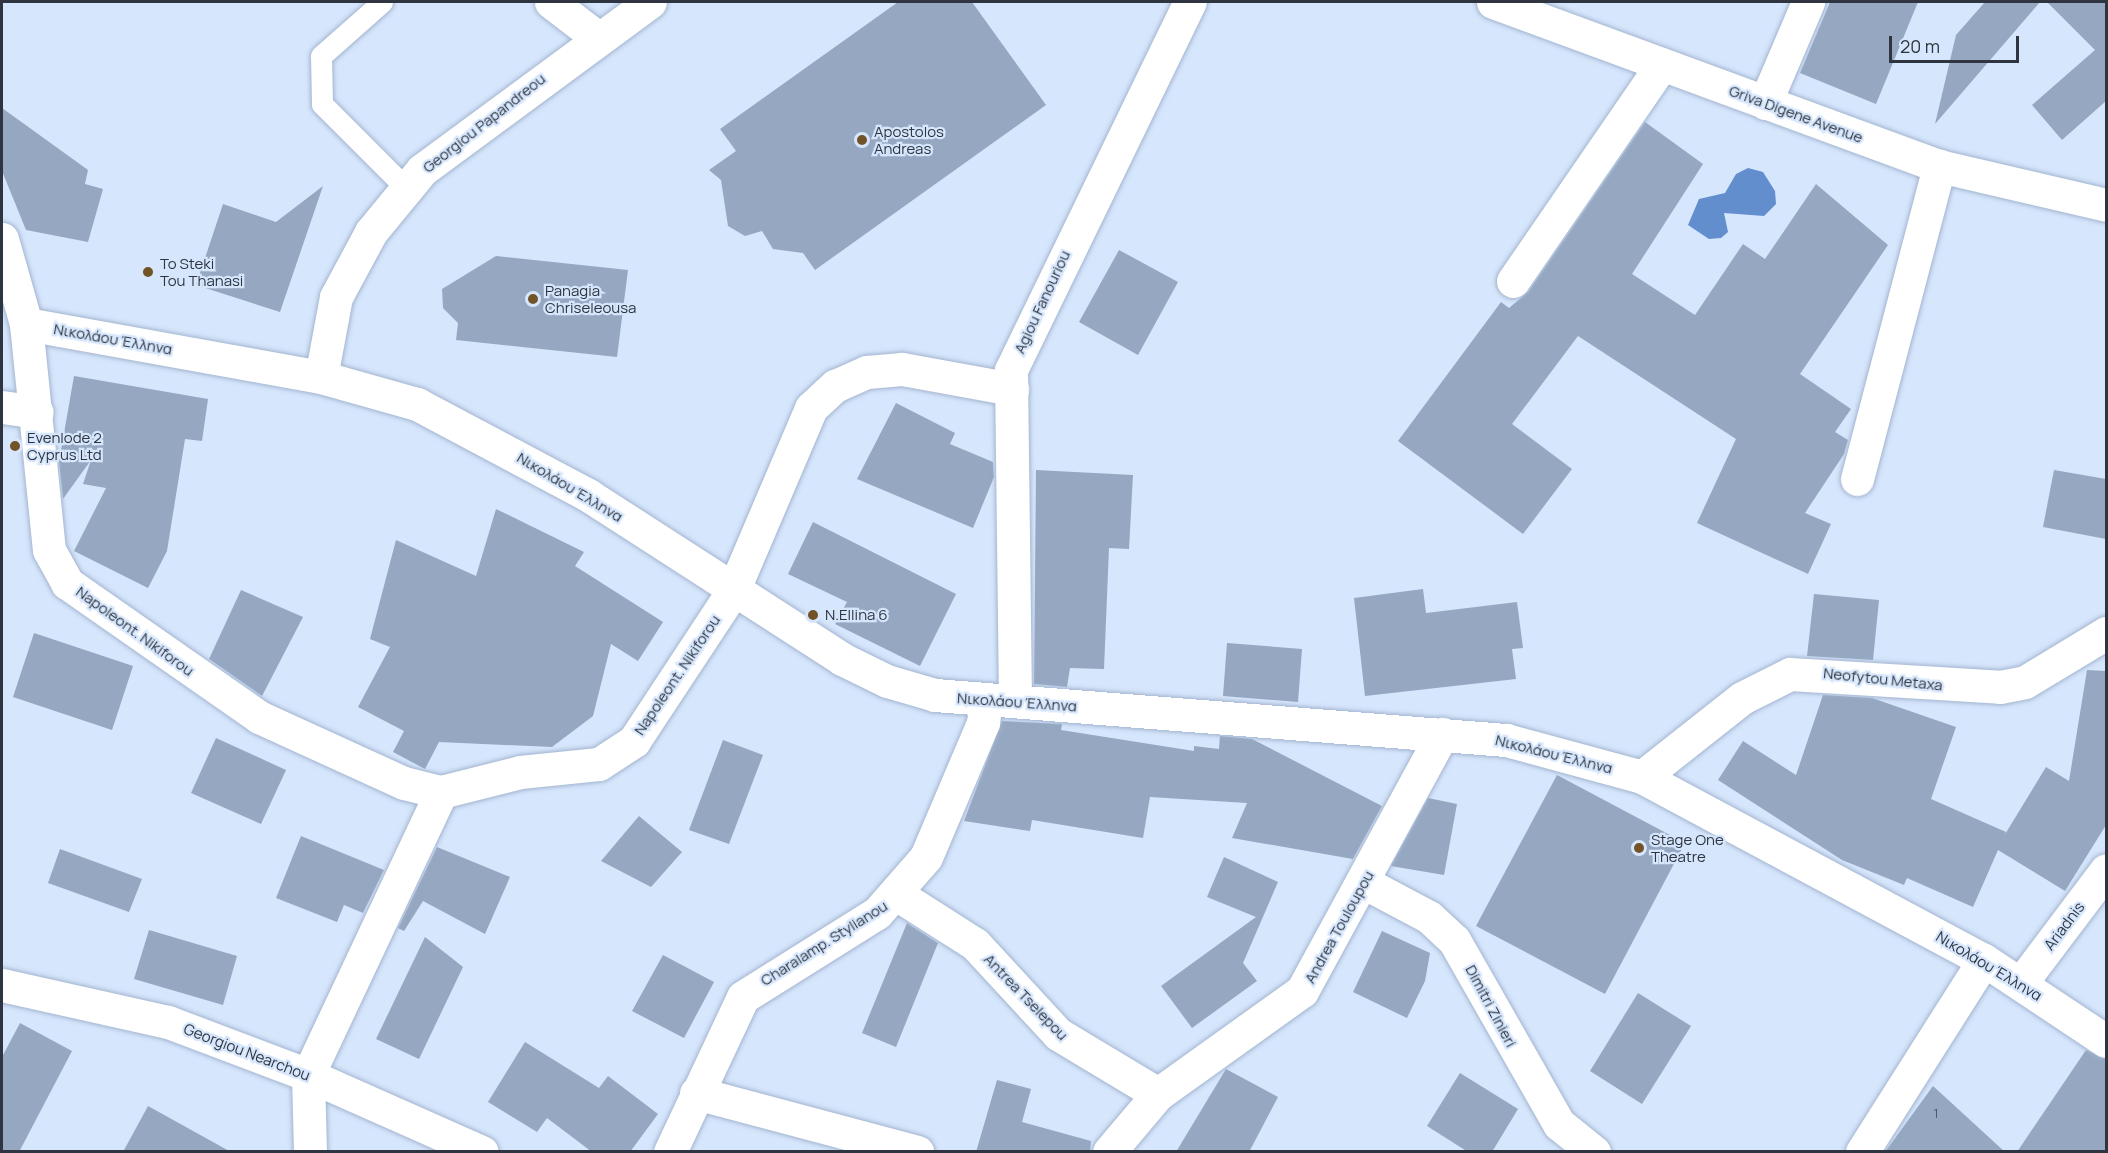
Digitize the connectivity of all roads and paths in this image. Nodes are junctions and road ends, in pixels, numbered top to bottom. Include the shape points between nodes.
1 (382, 2) edge
2 (551, 2) edge
3 (650, 2) edge
4 (1190, 2) edge
5 (1493, 2) edge
6 (1808, 2) edge
7 (598, 38) junction
8 (1662, 64) junction
9 (1765, 103) junction
10 (1939, 166) junction
11 (407, 189) junction
12 (2106, 205) edge
13 (2, 239) edge
14 (1512, 281) dead end
15 (26, 324) junction
16 (321, 376) junction
17 (1012, 388) junction
18 (2, 407) edge
19 (37, 411) junction
20 (1857, 479) dead end
21 (733, 591) junction
22 (2106, 633) edge
23 (1000, 700) junction
24 (1442, 734) junction
25 (1642, 777) junction
26 (441, 792) junction
27 (2106, 870) edge
28 (1365, 883) junction
29 (898, 895) junction
30 (1984, 960) junction
31 (2021, 983) junction
32 (2, 985) edge
33 (2106, 1041) edge
34 (308, 1074) junction
35 (696, 1093) junction
36 (1158, 1094) junction
37 (310, 1152) edge
38 (482, 1152) edge
39 (670, 1152) edge
40 (917, 1152) edge
41 (1109, 1152) edge
42 (1594, 1152) edge
43 (1862, 1152) edge

1 - 11 lane via 321,56 322,104
2 - 7 street
3 - 7 street, Georgiou Papandreou
4 - 17 street, Agiou Fanouriou via 1024,334 1011,370
5 - 8 street, Griva Digene Avenue
6 - 9 street
7 - 11 street, Georgiou Papandreou via 423,170
8 - 9 street, Griva Digene Avenue
8 - 14 street
9 - 10 street, Griva Digene Avenue
10 - 12 street, Griva Digene Avenue
10 - 20 street
11 - 16 street, Georgiou Papandreou via 370,232 336,297
13 - 15 street
15 - 16 street, Νικολάου Έλληνα
15 - 19 street, Napoleont. Nikiforou
16 - 21 street, Νικολάου Έλληνα via 417,404 501,446
17 - 21 street, Napoleont. Nikiforou via 902,369 867,372 835,386 811,408
17 - 23 street, Agiou Fanouriou
18 - 19 street
19 - 26 street, Napoleont. Nikiforou via 49,550 68,582 259,717 404,783
21 - 23 street, Νικολάου Έλληνα via 887,681 935,695
21 - 26 street, Napoleont. Nikiforou via 653,715 619,754 599,764 520,772
22 - 25 street, Neofytou Metaxa via 2025,682 2000,687 1790,674 1742,698
23 - 24 street, Νικολάου Έλληνα
23 - 29 street, Charalamp. Stylianou via 983,723 926,857
24 - 25 street, Νικολάου Έλληνα via 1506,740
24 - 28 street, Andrea Touloupou
25 - 30 street, Νικολάου Έλληνα
26 - 34 street
27 - 31 street, Ariadnis
28 - 36 street, Andrea Touloupou via 1302,991
28 - 42 street, Dimitri Zinieri via 1429,917 1454,940 1559,1124
29 - 35 street, Charalamp. Stylianou via 743,997
29 - 36 street, Antrea Tselepou via 975,944 1058,1034
30 - 31 street, Νικολάου Έλληνα
30 - 43 street
31 - 33 street, Νικολάου Έλληνα
32 - 34 street, Georgiou Nearchou via 128,1010
34 - 37 street
34 - 38 street, Georgiou Nearchou
35 - 39 street, Charalamp. Stylianou
35 - 40 street
36 - 41 street, Andrea Touloupou

